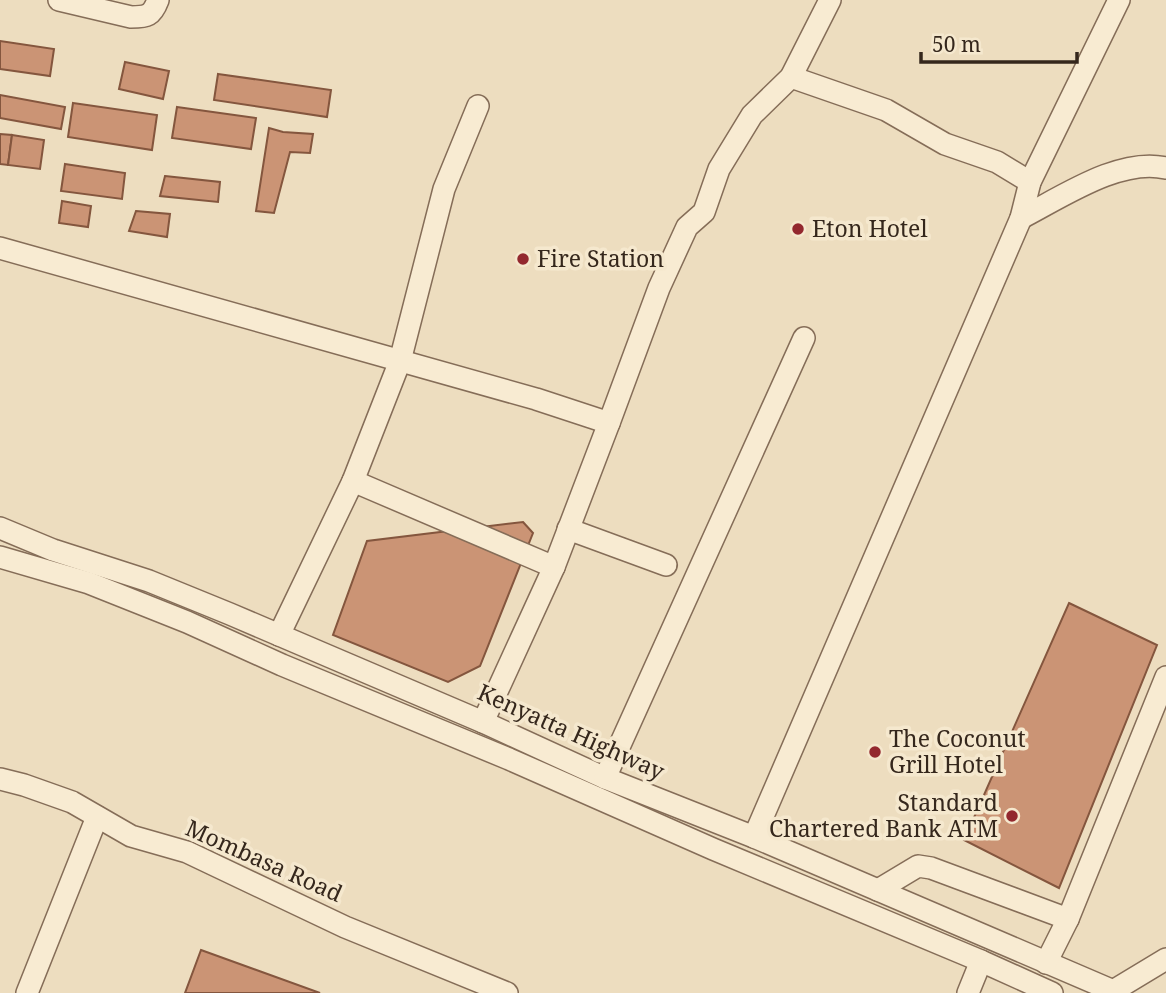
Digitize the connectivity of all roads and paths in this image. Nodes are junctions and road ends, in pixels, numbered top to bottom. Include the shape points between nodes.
1 (59, 0) edge
2 (158, 0) edge
3 (830, 0) edge
4 (1119, 0) edge
5 (791, 76) junction
6 (478, 106) dead end
7 (1166, 168) edge
8 (1030, 182) junction
9 (1021, 218) junction
10 (0, 248) edge
11 (804, 338) dead end
12 (400, 360) junction
13 (609, 422) junction
14 (353, 481) junction
15 (0, 528) edge
16 (568, 529) junction
17 (0, 557) edge
18 (666, 565) dead end
19 (554, 567) junction
20 (279, 635) junction
21 (1166, 677) edge
22 (483, 722) junction
23 (605, 778) junction
24 (0, 779) edge
25 (97, 817) junction
26 (754, 837) junction
27 (878, 890) junction
28 (1068, 919) junction
29 (1166, 959) edge
30 (981, 961) junction
31 (1046, 963) junction
32 (1116, 992) edge
33 (27, 993) edge
34 (507, 993) edge
35 (968, 993) edge
36 (1052, 993) edge

1 - 2 street via 142,17 149,16
3 - 5 street
4 - 8 street
5 - 8 street via 886,110 945,144 997,162
5 - 13 street via 752,115 719,169 704,212 687,227
6 - 12 street via 444,189
7 - 9 street via 1153,165 1108,173
8 - 9 street
9 - 26 street
10 - 12 street
11 - 23 street
12 - 13 street
12 - 14 street
13 - 16 street
14 - 19 street
14 - 20 street
15 - 20 street, Kenyatta Highway via 149,581
16 - 18 street
16 - 19 street
17 - 30 street via 89,583 187,622
19 - 22 street
20 - 22 street, Kenyatta Highway
21 - 28 street
22 - 23 street, Kenyatta Highway
23 - 26 street, Kenyatta Highway
24 - 25 street, Mombasa Road via 72,802
25 - 33 street
25 - 34 street, Mombasa Road via 131,836 187,852 345,927
26 - 27 street, Kenyatta Highway
27 - 28 street via 918,866 932,868
27 - 31 street, Kenyatta Highway
28 - 31 street
29 - 32 street
30 - 35 street
30 - 36 street
31 - 32 street, Kenyatta Highway

